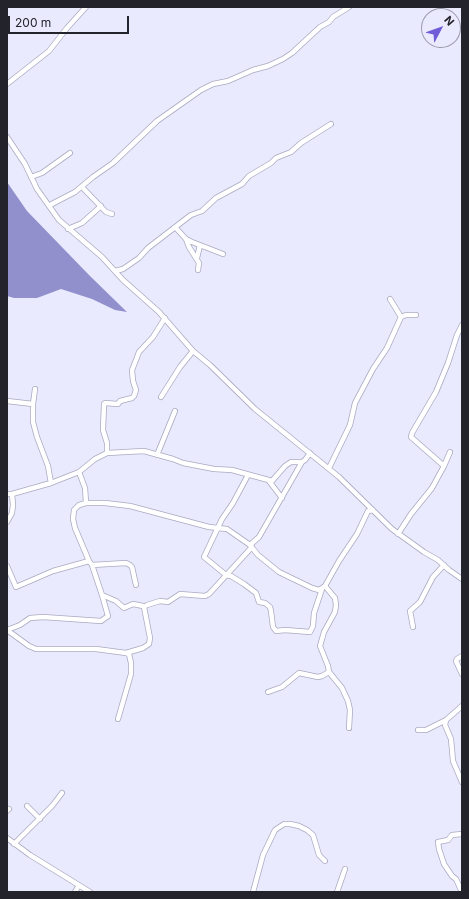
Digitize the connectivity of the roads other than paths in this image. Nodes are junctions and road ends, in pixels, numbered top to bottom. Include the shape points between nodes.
1 (86, 7) edge
2 (349, 7) edge
3 (7, 84) edge
4 (331, 124) dead end
5 (7, 136) edge
6 (70, 153) dead end
7 (31, 177) junction
8 (82, 187) junction
9 (50, 205) junction
10 (100, 206) junction
11 (112, 214) dead end
12 (68, 228) junction
13 (175, 228) junction
14 (186, 239) junction
15 (200, 245) junction
16 (223, 254) dead end
17 (197, 258) junction
18 (198, 270) dead end
19 (115, 271) junction
20 (390, 299) dead end
21 (416, 315) dead end
22 (401, 317) junction
23 (165, 318) junction
24 (462, 325) edge
25 (193, 351) junction
26 (35, 390) dead end
27 (161, 397) dead end
28 (7, 400) edge
29 (33, 404) junction
30 (175, 411) dead end
31 (450, 452) dead end
32 (310, 453) junction
33 (107, 454) junction
34 (157, 455) junction
35 (302, 462) junction
36 (444, 466) junction
37 (329, 468) junction
38 (80, 472) junction
39 (248, 475) junction
40 (269, 481) junction
41 (51, 483) junction
42 (10, 494) edge
43 (282, 498) junction
44 (86, 503) junction
45 (373, 510) junction
46 (7, 522) edge
47 (218, 528) junction
48 (398, 534) junction
49 (251, 546) junction
50 (90, 563) junction
51 (444, 565) junction
52 (7, 566) edge
53 (226, 575) junction
54 (462, 579) edge
55 (136, 585) dead end
56 (323, 588) junction
57 (102, 595) junction
58 (144, 607) junction
59 (413, 627) dead end
60 (7, 630) edge
61 (126, 653) junction
62 (462, 656) edge
63 (329, 672) junction
64 (462, 674) edge
65 (268, 692) dead end
66 (462, 706) edge
67 (118, 719) dead end
68 (446, 720) junction
69 (349, 728) dead end
70 (418, 730) dead end
71 (462, 782) edge
72 (62, 793) dead end
73 (27, 806) dead end
74 (40, 819) junction
75 (462, 834) edge
76 (7, 838) edge
77 (14, 844) junction
78 (325, 861) dead end
79 (345, 869) dead end
80 (80, 885) junction
81 (75, 892) edge
82 (90, 892) edge
83 (253, 892) edge
84 (337, 892) edge
85 (462, 892) edge

1 - 3 street via 49,50
2 - 8 street via 320,27 283,60 201,90 157,121 114,163 101,170
4 - 13 street via 291,152 276,158 249,176 242,184 216,198 202,212 191,215
5 - 7 street
6 - 7 street via 42,173
7 - 9 street
8 - 9 street
8 - 10 street
9 - 12 street via 59,220
10 - 11 street
10 - 12 street via 82,223
12 - 19 street
13 - 14 street
13 - 19 street via 139,258 123,269
14 - 15 street
14 - 17 street
15 - 16 street
15 - 17 street
17 - 18 street
19 - 23 street
20 - 22 street
21 - 22 street
22 - 37 street via 387,348 355,403 350,425
23 - 25 street
23 - 33 street via 153,337 139,352 132,370 136,390 134,396 118,404 104,404 103,430
24 - 36 street via 436,392 411,437
25 - 27 street
25 - 32 street via 257,410
26 - 29 street
28 - 29 street
29 - 41 street via 33,422
30 - 34 street
31 - 36 street
32 - 35 street
32 - 37 street
33 - 34 street via 144,451
33 - 38 street via 95,459
34 - 39 street via 183,463 232,470
35 - 40 street via 291,462
35 - 43 street
36 - 48 street via 432,488
37 - 45 street
38 - 41 street
38 - 44 street
39 - 40 street
39 - 47 street
40 - 43 street
41 - 42 street
42 - 46 street via 13,505
43 - 49 street
44 - 47 street via 130,506
44 - 50 street via 74,510 73,519
45 - 48 street
45 - 56 street via 368,511 357,534
47 - 49 street via 226,529
47 - 53 street via 204,557
48 - 51 street
49 - 53 street
49 - 56 street via 279,572 312,588
50 - 52 street via 53,571 16,587
50 - 55 street via 126,563 132,567
50 - 57 street
51 - 54 street
51 - 59 street via 432,577 422,598 410,611
53 - 56 street via 241,581 256,593 259,602 270,607 276,631 310,632
53 - 58 street via 205,596 180,594 168,602 160,601
56 - 63 street via 337,601 335,612 320,643
57 - 58 street via 124,608 133,604
57 - 60 street via 108,616 101,621 30,618
58 - 61 street via 149,644
60 - 61 street via 36,649 96,649
61 - 67 street via 130,656 131,674
62 - 64 street via 456,661
63 - 65 street via 318,677 299,673 282,687
63 - 69 street via 342,688 348,701
66 - 68 street
68 - 70 street via 426,730
68 - 71 street via 453,761
72 - 74 street
73 - 74 street
74 - 77 street
75 - 85 street via 452,835 448,840 438,842 444,864
76 - 77 street
77 - 80 street
78 - 83 street via 319,855 313,835 303,828 284,824 275,830 263,855
79 - 84 street
80 - 81 street
80 - 82 street

